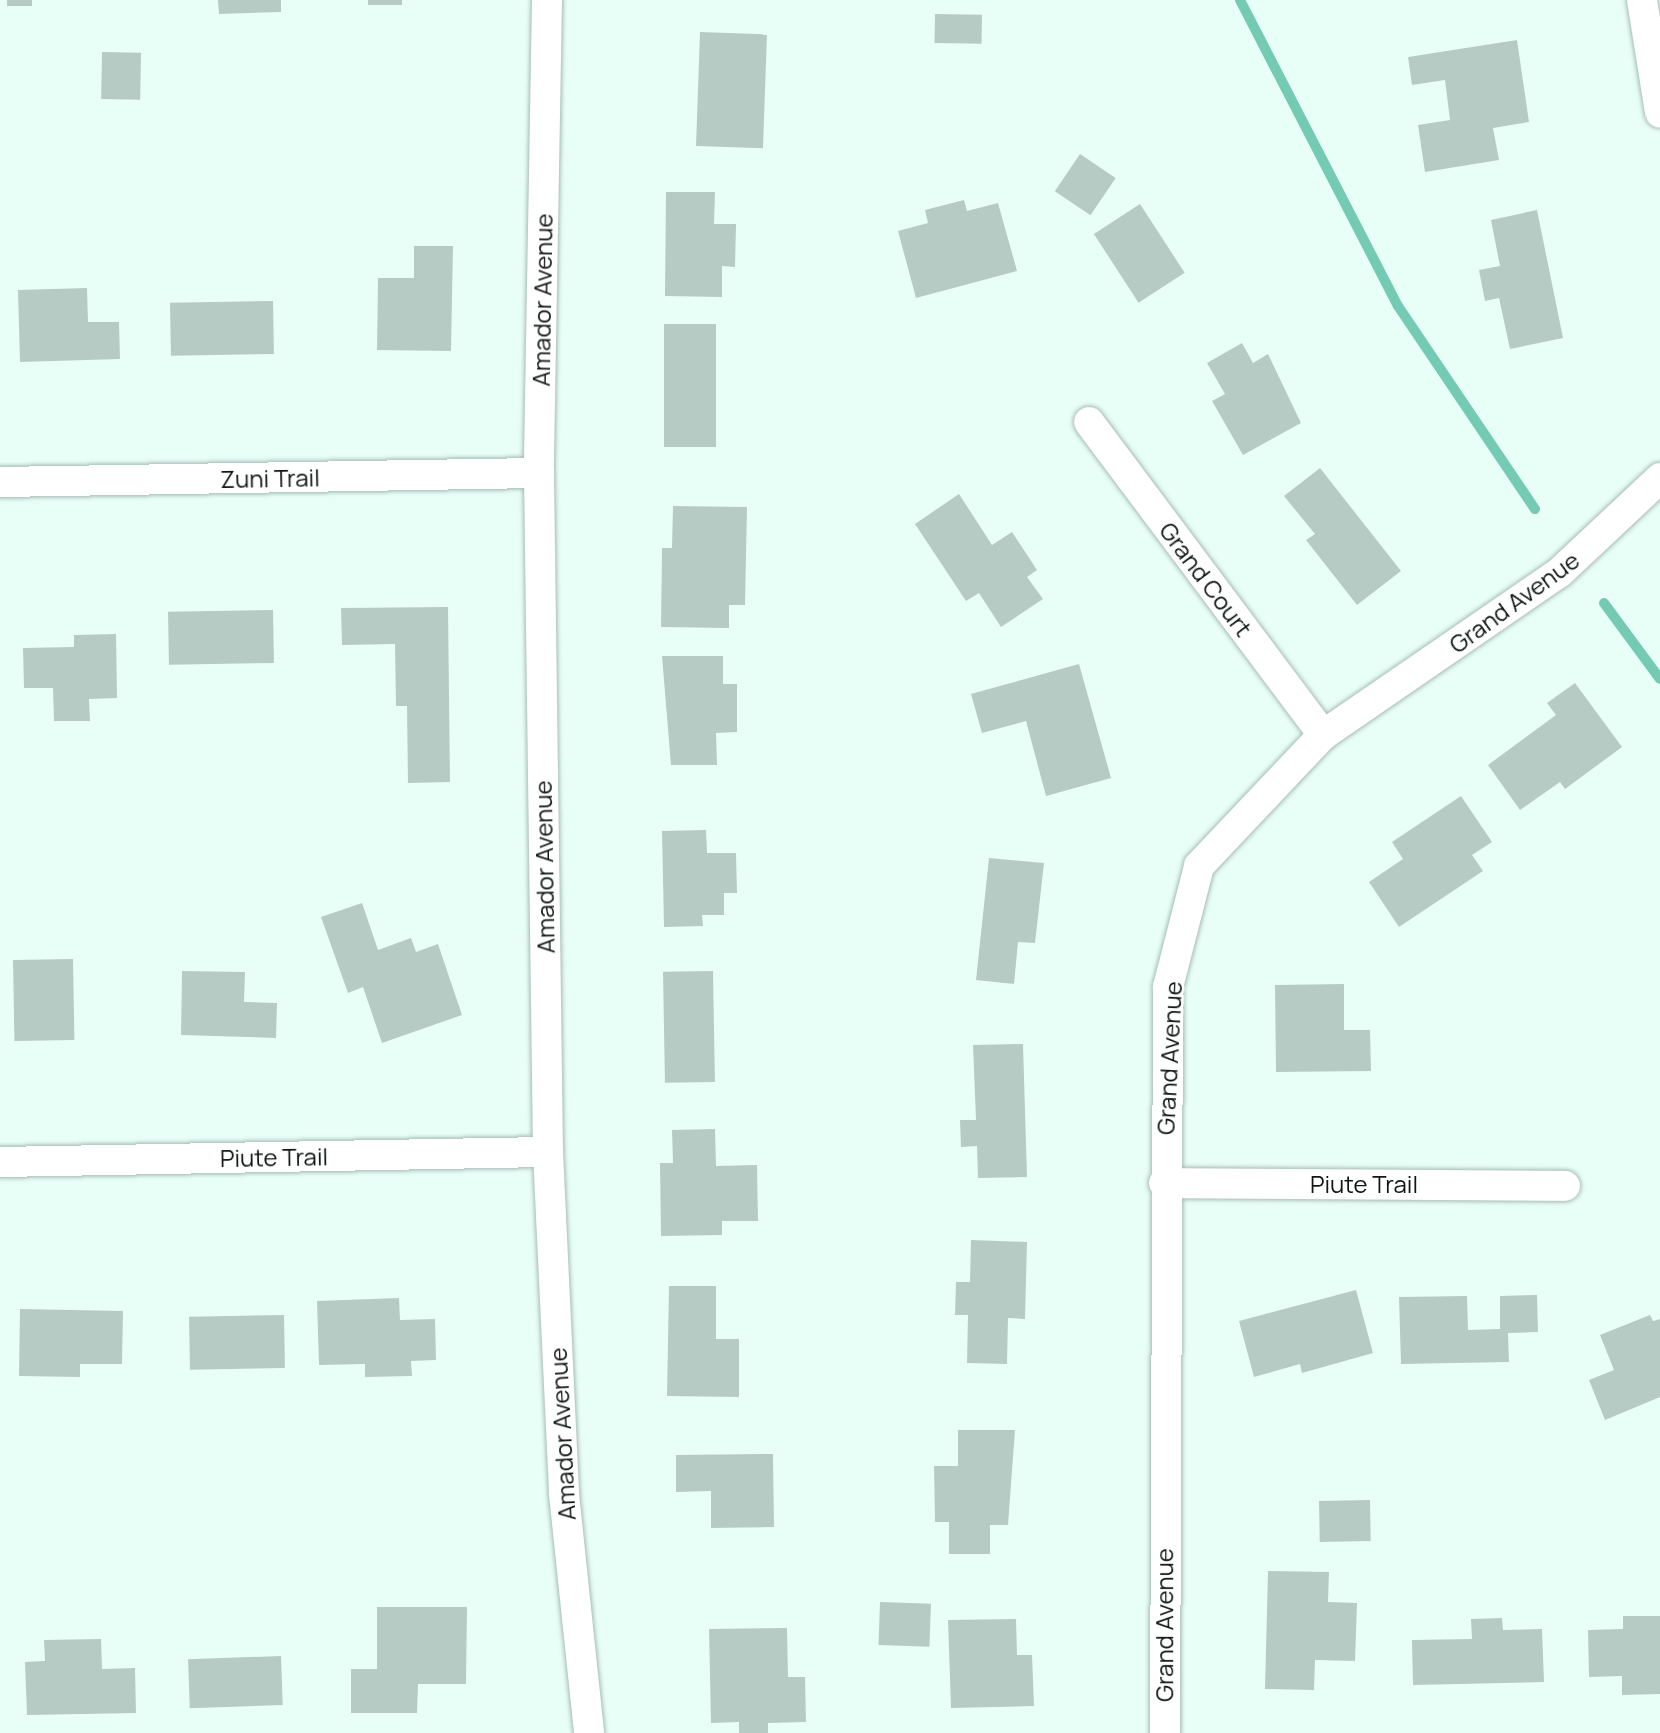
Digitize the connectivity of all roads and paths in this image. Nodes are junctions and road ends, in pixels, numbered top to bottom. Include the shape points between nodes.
1 (547, 0) edge
2 (1642, 0) edge
3 (1660, 113) edge
4 (1089, 422) dead end
5 (539, 473) junction
6 (1660, 478) edge
7 (0, 482) edge
8 (1323, 735) junction
9 (548, 1152) junction
10 (0, 1162) edge
11 (1164, 1183) junction
12 (1564, 1186) dead end
13 (589, 1733) edge
14 (1164, 1733) edge

1 - 5 street, Amador Avenue
2 - 3 street
4 - 8 street, Grand Court
5 - 7 street, Zuni Trail
5 - 9 street, Amador Avenue
6 - 8 street, Grand Avenue via 1559,573
8 - 11 street, Grand Avenue via 1199,866 1168,987
9 - 10 street, Piute Trail
9 - 13 street, Amador Avenue via 564,1494
11 - 12 street, Piute Trail
11 - 14 street, Grand Avenue

